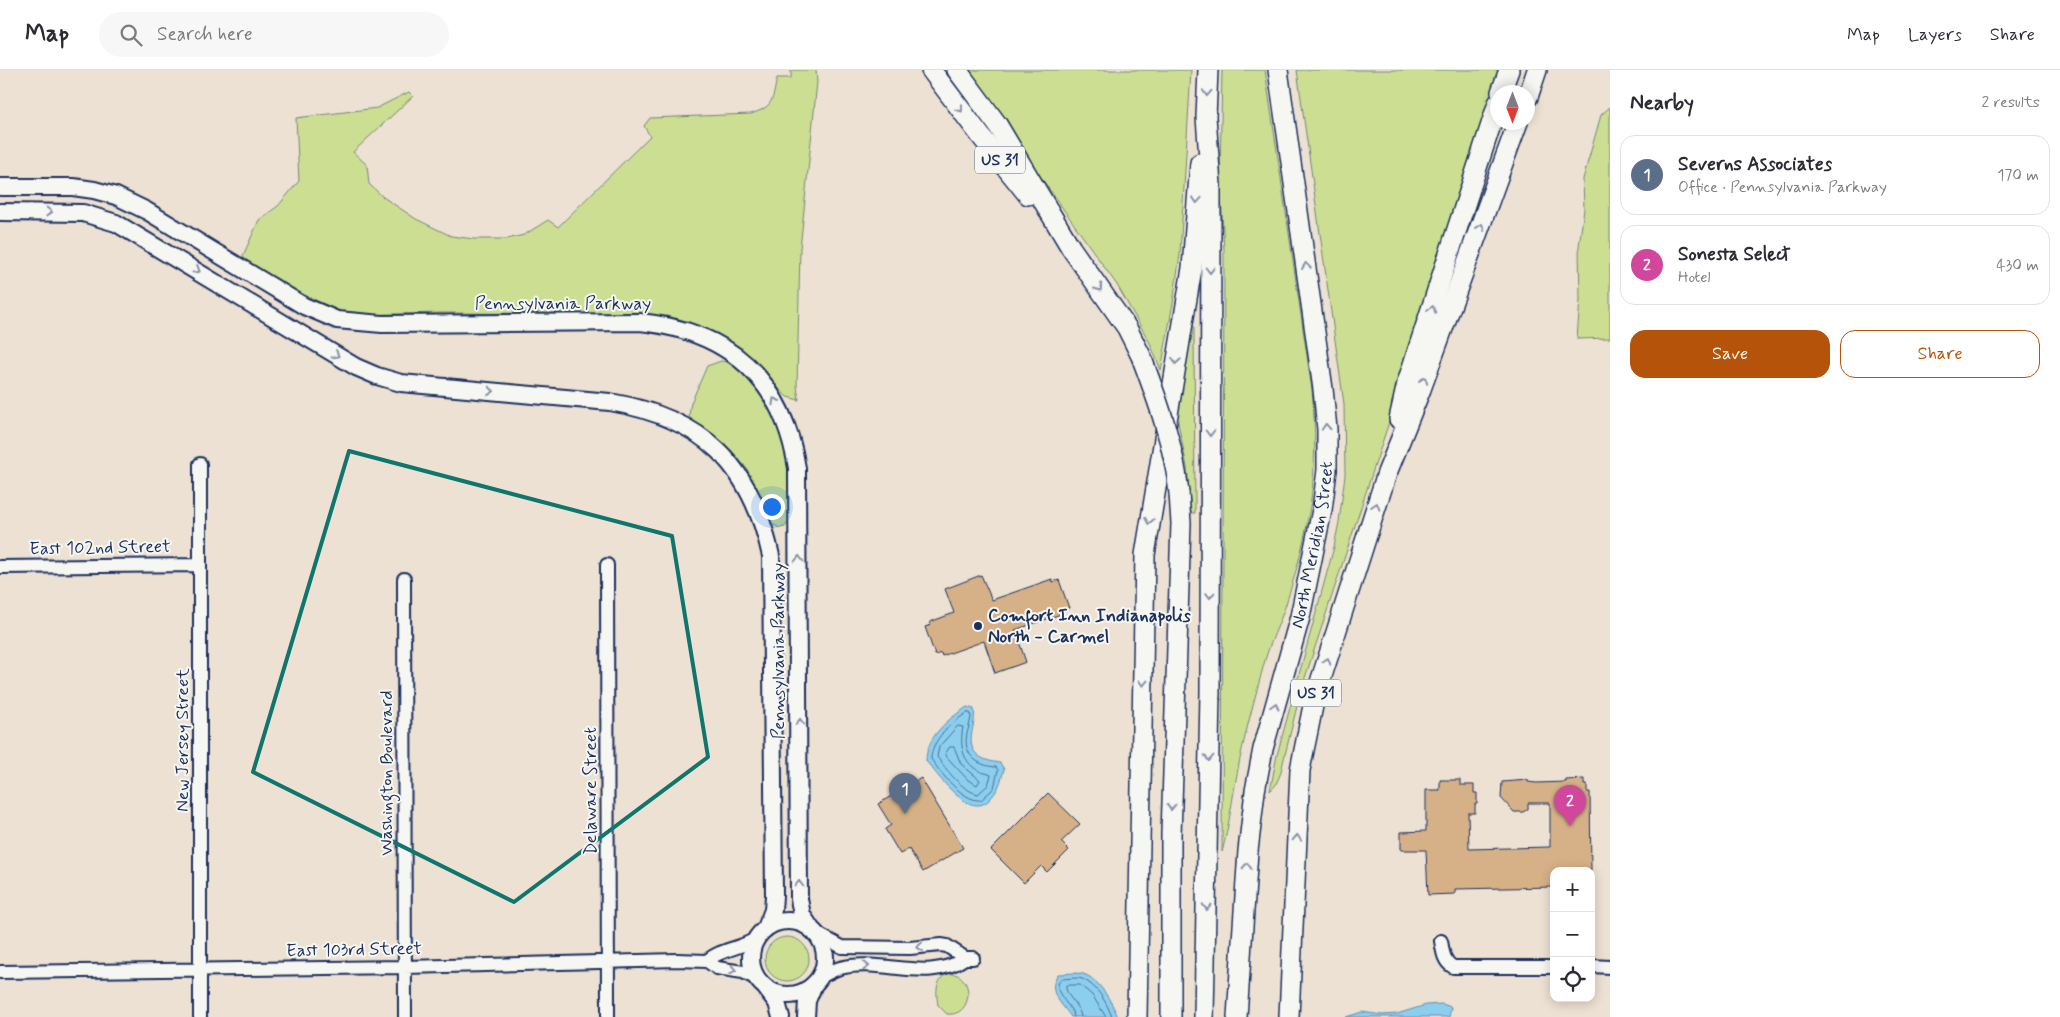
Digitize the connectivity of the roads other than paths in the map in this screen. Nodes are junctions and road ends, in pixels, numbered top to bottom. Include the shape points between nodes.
1 (931, 70) edge
2 (957, 70) edge
3 (1208, 70) edge
4 (1278, 70) edge
5 (1509, 70) edge
6 (1537, 70) edge
7 (1504, 85) edge
8 (1532, 85) edge
9 (1206, 117) junction
10 (1490, 128) edge
11 (1515, 130) edge
12 (0, 187) edge
13 (0, 212) edge
14 (1071, 248) junction
15 (200, 464) dead end
16 (1387, 474) junction
17 (200, 565) junction
18 (607, 565) dead end
19 (0, 567) edge
20 (404, 579) dead end
21 (1170, 835) junction
22 (1245, 915) junction
23 (1292, 921) junction
24 (814, 931) junction
25 (761, 933) junction
26 (1441, 941) dead end
27 (707, 961) junction
28 (609, 962) junction
29 (1550, 966) edge
30 (1595, 966) edge
31 (1610, 966) edge
32 (405, 967) junction
33 (200, 969) junction
34 (0, 972) edge
35 (817, 981) junction
36 (762, 983) junction
37 (200, 1017) edge
38 (405, 1017) edge
39 (608, 1017) edge
40 (782, 1017) edge
41 (806, 1017) edge
42 (1137, 1017) edge
43 (1158, 1017) edge
44 (1171, 1017) edge
45 (1204, 1017) edge
46 (1238, 1017) edge
47 (1248, 1017) edge
48 (1289, 1017) edge
49 (1294, 1017) edge

1 -> 14 highway, US 31
2 - 14 highway via 997,124
3 -> 9 highway
22 -> 4 highway, North Meridian Street via 1255,792 1263,749 1307,587 1327,470 1323,389
5 - 7 highway
6 - 8 highway
9 -> 42 highway via 1192,268 1145,555
9 -> 45 highway via 1211,195 1210,702
16 -> 10 highway, US 31 via 1407,383
16 -> 11 highway
24 -> 12 main road, Pennsylvania Parkway via 802,915 799,899 797,468 783,415 762,381 744,364 703,336 655,323 382,324 337,320 304,306 142,208 116,196 73,187
13 -> 25 main road, Pennsylvania Parkway via 83,213 116,223 356,368 377,376 401,383 636,406 682,425 712,445 747,486 763,523 771,556 774,896 773,910
14 -> 21 highway, US 31, bridge via 1127,328 1141,356 1176,465 1181,523
15 - 17 street, New Jersey Street
23 -> 16 highway, US 31 via 1300,770 1314,701
17 - 19 street, East 102nd Street
17 - 33 street, New Jersey Street
18 - 28 street, Delaware Street
20 - 32 street, Washington Boulevard
21 - 43 highway
21 - 44 highway, US 31
22 - 46 highway, North Meridian Street
22 - 47 highway
23 - 48 highway
23 - 49 highway, US 31
24 - 25 main road via 793,921 779,922
24 - 35 main road via 825,955
35 -> 24 street via 833,970 851,966 936,969 954,966 969,958 947,946 849,948 834,944
25 - 27 street, East 103rd Street via 742,947 714,954
25 - 36 main road via 751,956
26 - 29 street via 1447,964 1453,967
27 - 28 street, East 103rd Street
27 -> 36 street, East 103rd Street via 717,968 743,972
28 - 32 street, East 103rd Street
28 - 39 street, Delaware Street
30 - 31 street
32 - 33 street, East 103rd Street
32 - 38 street, Washington Boulevard
33 - 34 street, East 103rd Street
33 - 37 street, New Jersey Street
35 - 36 main road via 801,992 786,995
35 - 41 main road via 807,1001
36 - 40 main road via 777,1003

